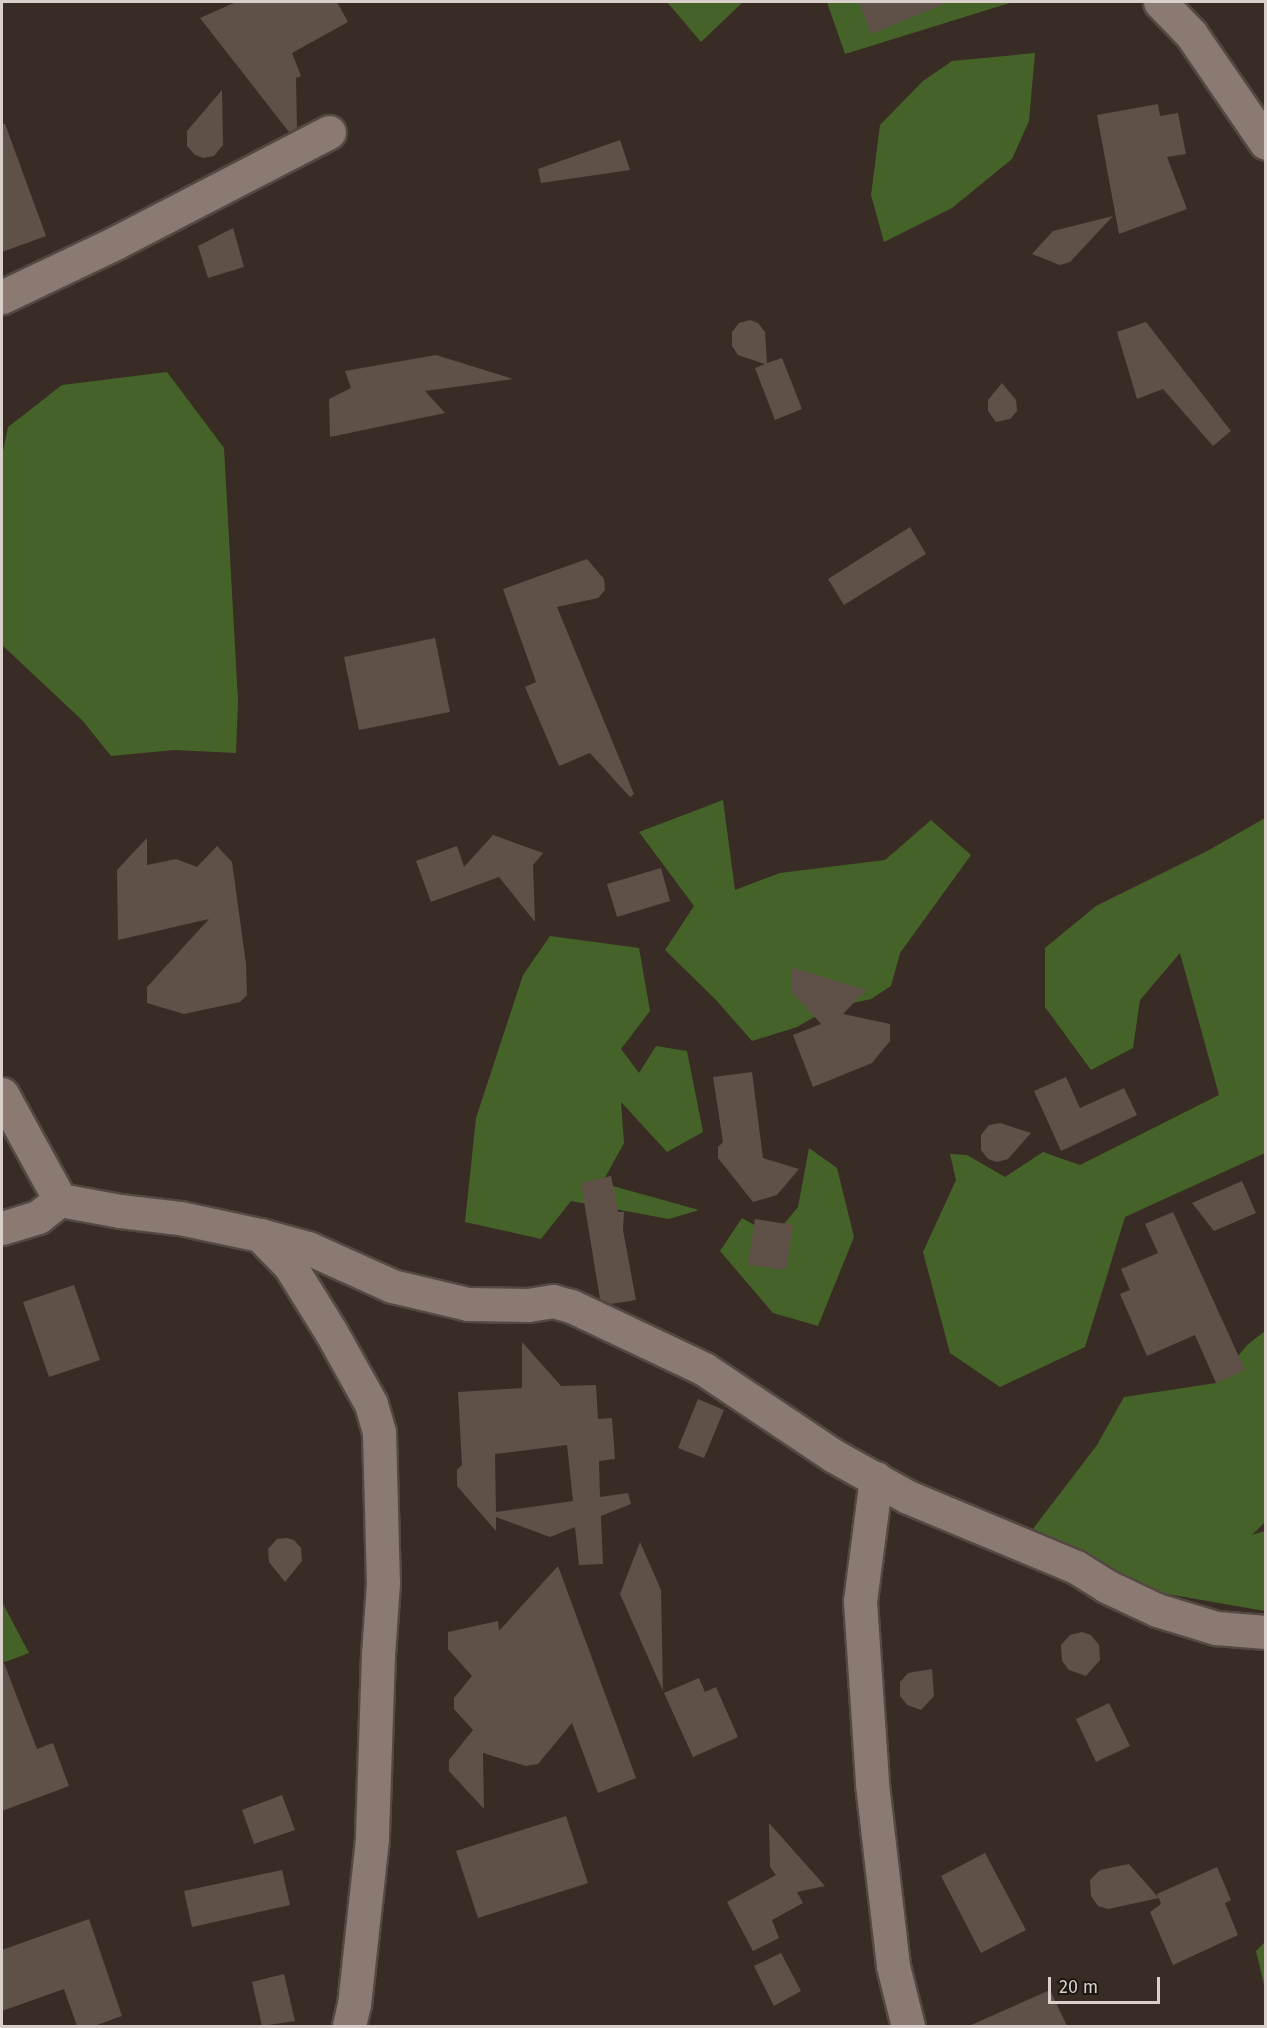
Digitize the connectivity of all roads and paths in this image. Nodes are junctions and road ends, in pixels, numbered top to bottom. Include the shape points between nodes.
1 (1160, 2) edge
2 (329, 132) dead end
3 (1266, 143) edge
4 (2, 297) edge
5 (2, 1094) edge
6 (60, 1200) junction
7 (2, 1228) edge
8 (260, 1235) junction
9 (876, 1478) junction
10 (1266, 1632) edge
11 (350, 2026) edge
12 (908, 2026) edge

1 - 3 street via 1191,34
2 - 4 street
5 - 6 street
6 - 7 street via 38,1217
6 - 8 street
8 - 9 street via 308,1248 392,1286 422,1294 468,1304 528,1305 553,1301 571,1306 704,1370 834,1456
8 - 11 street via 290,1266 331,1332 371,1404 379,1432 383,1583 372,1839
9 - 10 street via 908,1497 1076,1567 1157,1610 1216,1628
9 - 12 street via 860,1601 873,1796 893,1966

